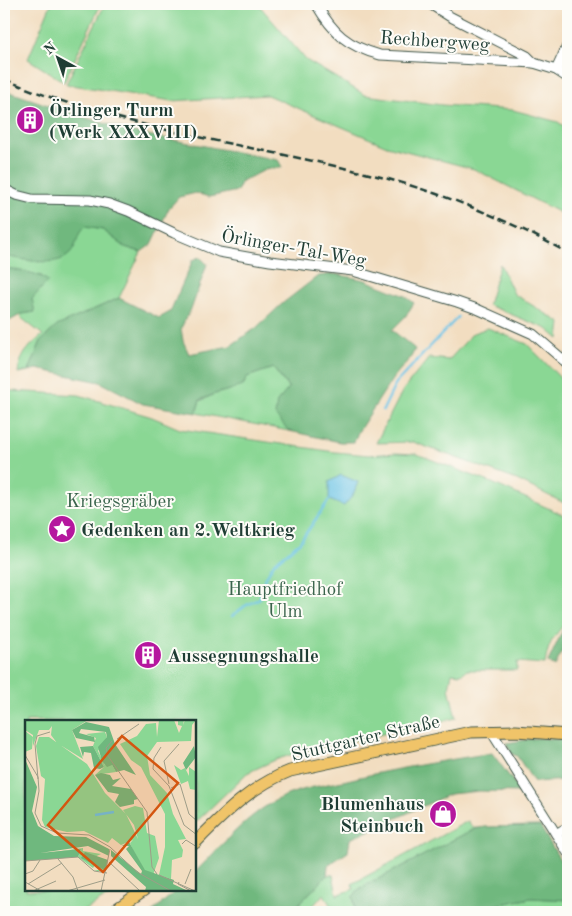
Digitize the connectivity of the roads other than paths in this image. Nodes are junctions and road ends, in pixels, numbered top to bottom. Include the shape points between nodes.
1 (316, 4) edge
2 (430, 4) edge
3 (568, 44) edge
4 (534, 63) junction
5 (556, 70) junction
6 (568, 78) edge
7 (4, 189) edge
8 (568, 364) edge
9 (491, 731) junction
10 (568, 735) edge
11 (568, 827) edge
12 (556, 834) junction
13 (196, 842) edge
14 (568, 853) edge
15 (143, 891) edge
16 (112, 912) edge

1 - 4 street, Rechbergweg via 332,28 348,42 368,52
2 - 4 street via 527,56
3 - 5 street
4 - 5 street, Rechbergweg
5 - 6 street, Rechbergweg
7 - 8 street, Örlinger-Tal-Weg via 32,199 90,200 109,204 219,252 270,262 354,271 457,302 533,334
9 - 10 main road, Stuttgarter Straße
9 - 12 street
9 - 13 main road, Stuttgarter Straße via 453,735 283,773 244,796
11 - 12 street
12 - 14 street
15 - 16 main road

